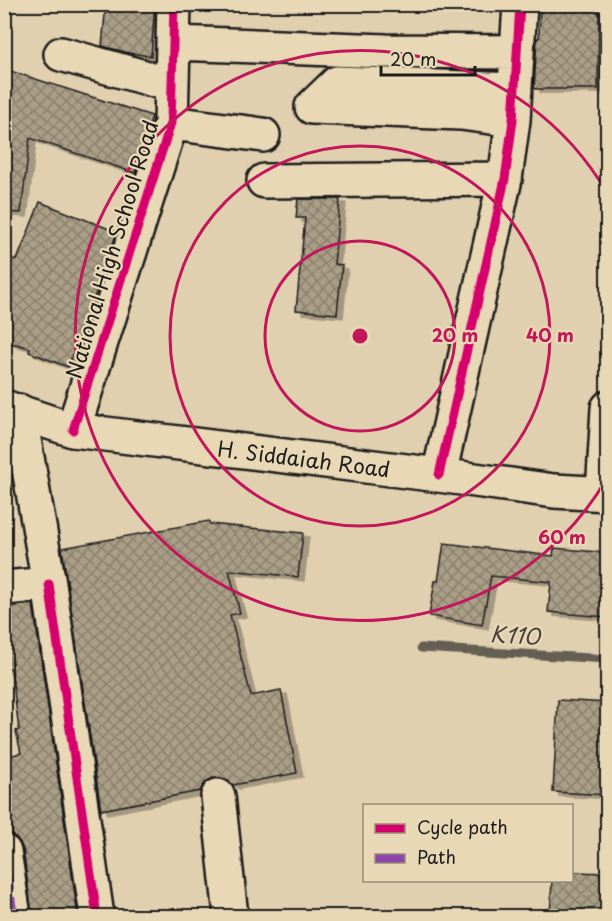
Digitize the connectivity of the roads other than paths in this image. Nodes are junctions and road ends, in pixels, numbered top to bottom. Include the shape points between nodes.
1 (174, 4) edge
2 (519, 5) edge
3 (174, 43) junction
4 (517, 52) junction
5 (61, 54) dead end
6 (172, 85) junction
7 (171, 123) junction
8 (263, 135) dead end
9 (505, 178) junction
10 (264, 181) dead end
11 (608, 408) edge
12 (12, 409) edge
13 (73, 430) junction
14 (439, 475) junction
15 (605, 494) edge
16 (50, 584) junction
17 (4, 588) edge
18 (218, 796) dead end
19 (4, 852) edge
20 (14, 916) edge
21 (97, 916) edge
22 (231, 916) edge

1 - 3 street, National High School Road
2 - 4 street
3 - 4 street
3 - 6 street, National High School Road
4 - 9 street
5 - 6 street
6 - 7 street, National High School Road
7 - 8 street
7 - 13 street, National High School Road
9 - 10 street
9 - 14 street
11 - 15 street
12 - 13 street, H. Siddaiah Road
12 - 16 street
13 - 14 street, H. Siddaiah Road
14 - 15 street, H. Siddaiah Road via 554,492
16 - 17 street
16 - 21 street
18 - 22 street
19 - 20 street

